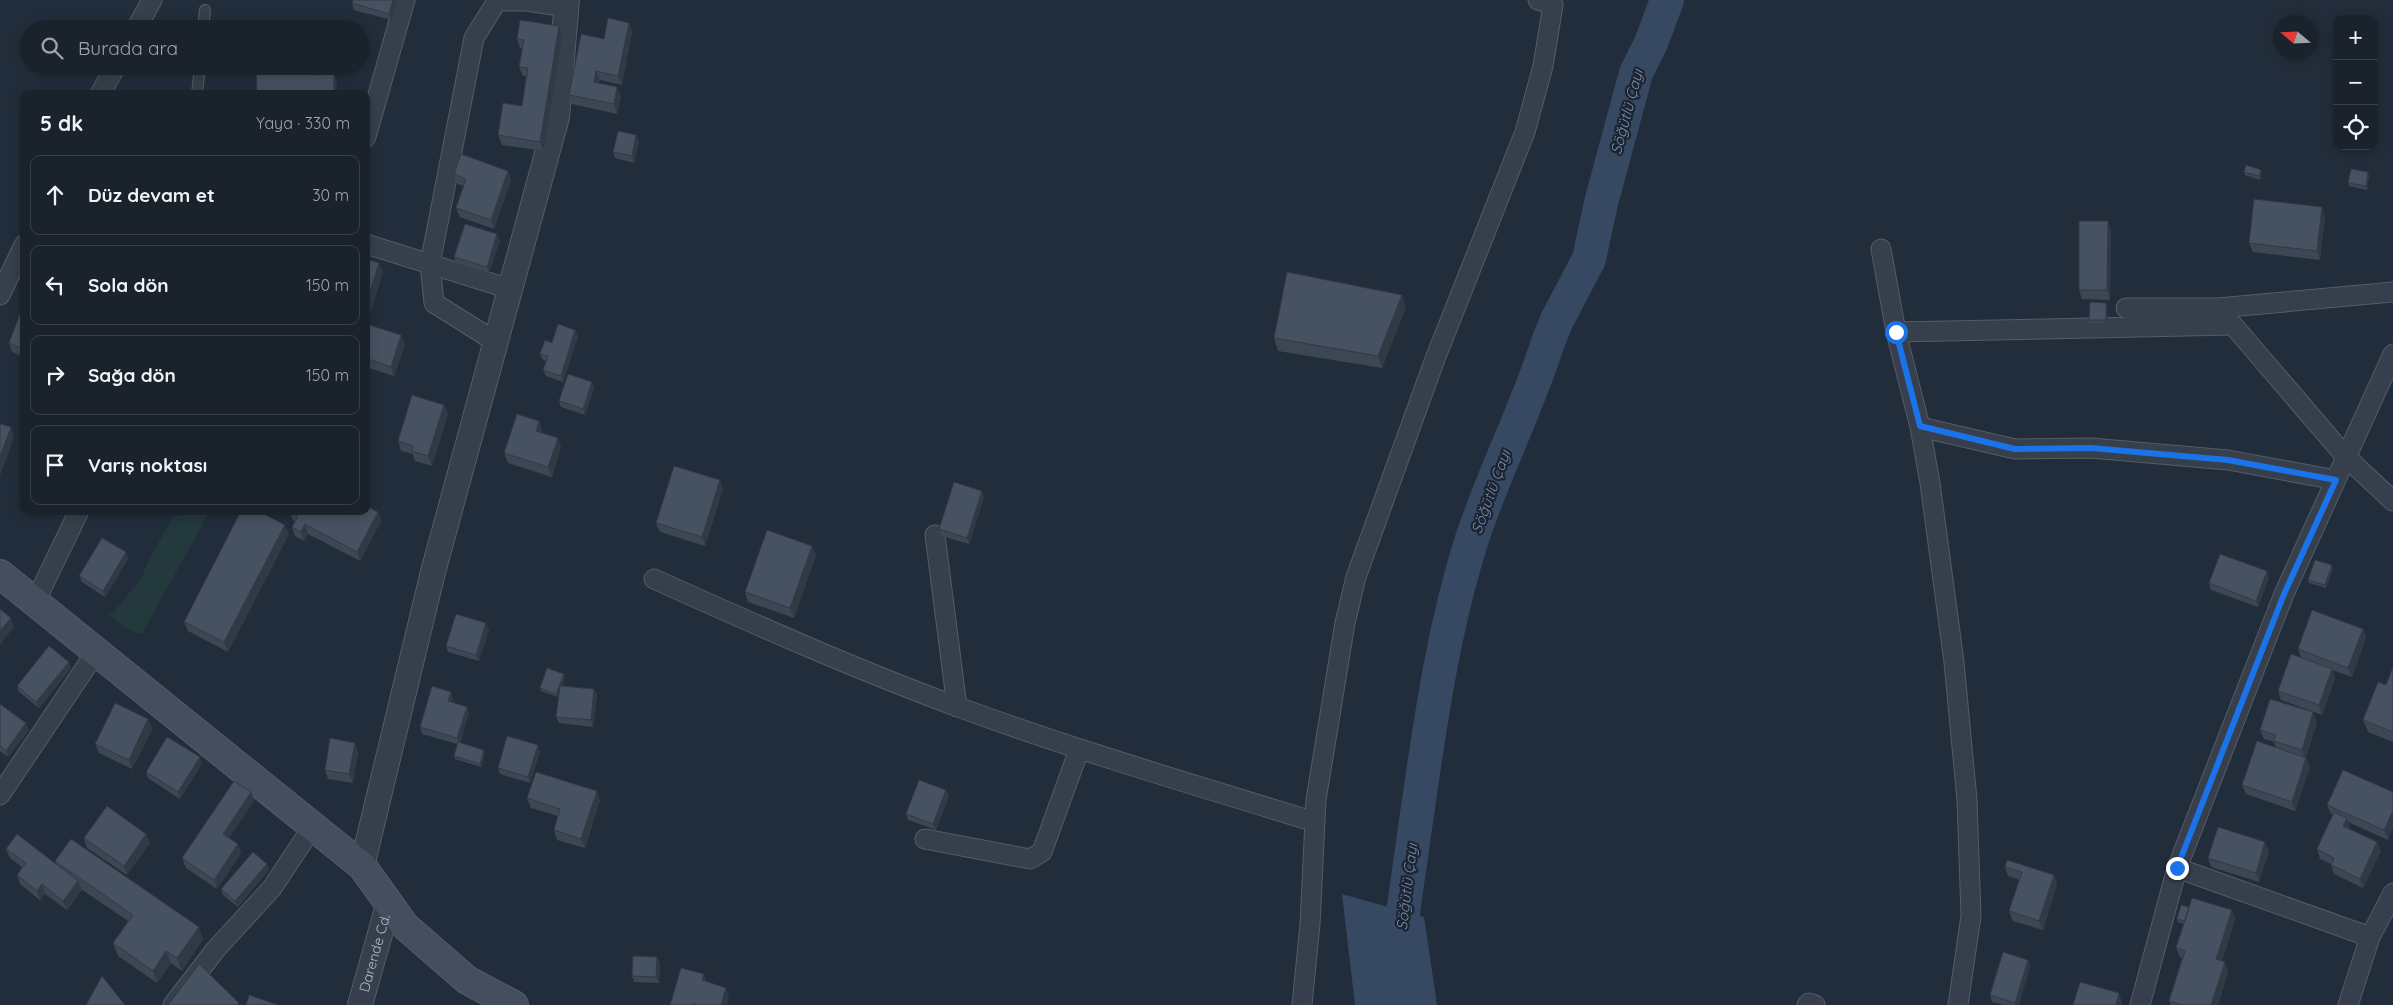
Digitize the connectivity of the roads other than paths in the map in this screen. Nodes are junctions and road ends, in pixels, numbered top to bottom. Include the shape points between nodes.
1 (152, 0) edge
2 (405, 0) edge
3 (496, 1) edge
4 (1548, 2) edge
5 (567, 3) edge
6 (205, 10) dead end
7 (141, 20) edge
8 (204, 20) edge
9 (111, 75) edge
10 (199, 75) edge
11 (102, 90) edge
12 (197, 90) edge
13 (370, 123) edge
14 (370, 245) edge
15 (1882, 249) dead end
16 (20, 252) edge
17 (430, 264) junction
18 (510, 289) junction
19 (2393, 292) edge
20 (0, 295) edge
21 (2126, 308) dead end
22 (2218, 308) junction
23 (2233, 325) junction
24 (1896, 332) junction
25 (496, 342) junction
26 (2393, 354) edge
27 (1920, 426) junction
28 (2346, 458) junction
29 (2336, 480) junction
30 (2393, 501) edge
31 (77, 515) edge
32 (935, 536) dead end
33 (0, 574) edge
34 (654, 579) dead end
35 (35, 602) junction
36 (96, 652) junction
37 (956, 707) junction
38 (1079, 750) junction
39 (0, 796) edge
40 (1315, 822) junction
41 (313, 826) junction
42 (925, 839) dead end
43 (362, 866) junction
44 (2177, 868) junction
45 (2391, 901) edge
46 (389, 902) junction
47 (2370, 937) junction
48 (173, 1005) edge
49 (360, 1005) edge
50 (511, 1005) edge
51 (1302, 1005) edge
52 (1807, 1005) edge
53 (1815, 1005) edge
54 (1958, 1005) edge
55 (2140, 1005) edge
56 (2348, 1005) edge

1 - 7 street
2 - 13 street
3 - 5 street
3 - 17 street via 474,38
4 - 40 street via 1543,66 1525,132 1435,359 1356,577 1334,683
5 - 18 street via 557,116
6 - 8 lane
9 - 11 street
10 - 12 lane
14 - 17 street
15 - 24 street
16 - 20 street
17 - 18 street
17 - 25 street via 434,303
18 - 25 street
19 - 22 street
21 - 22 street
22 - 23 street
23 - 24 street
23 - 28 street
24 - 27 street
25 - 43 street via 433,572
26 - 28 street
27 - 29 street via 2015,449 2091,448 2228,460
27 - 54 street via 1954,662 1967,800 1971,916
28 - 29 street
28 - 30 street
29 - 44 street via 2284,594
31 - 35 street
32 - 37 street
33 - 35 main road
34 - 37 street via 802,645
35 - 36 main road
36 - 39 street
36 - 41 main road
37 - 38 street
38 - 40 street
38 - 42 street via 1042,852 1030,859
40 - 51 street
41 - 43 main road
41 - 48 street via 272,888 216,949
43 - 46 main road
44 - 47 street
44 - 55 street
45 - 47 street
46 - 49 street, Darende Cd.
46 - 50 main road via 405,926 467,980
47 - 56 street
52 - 53 street

